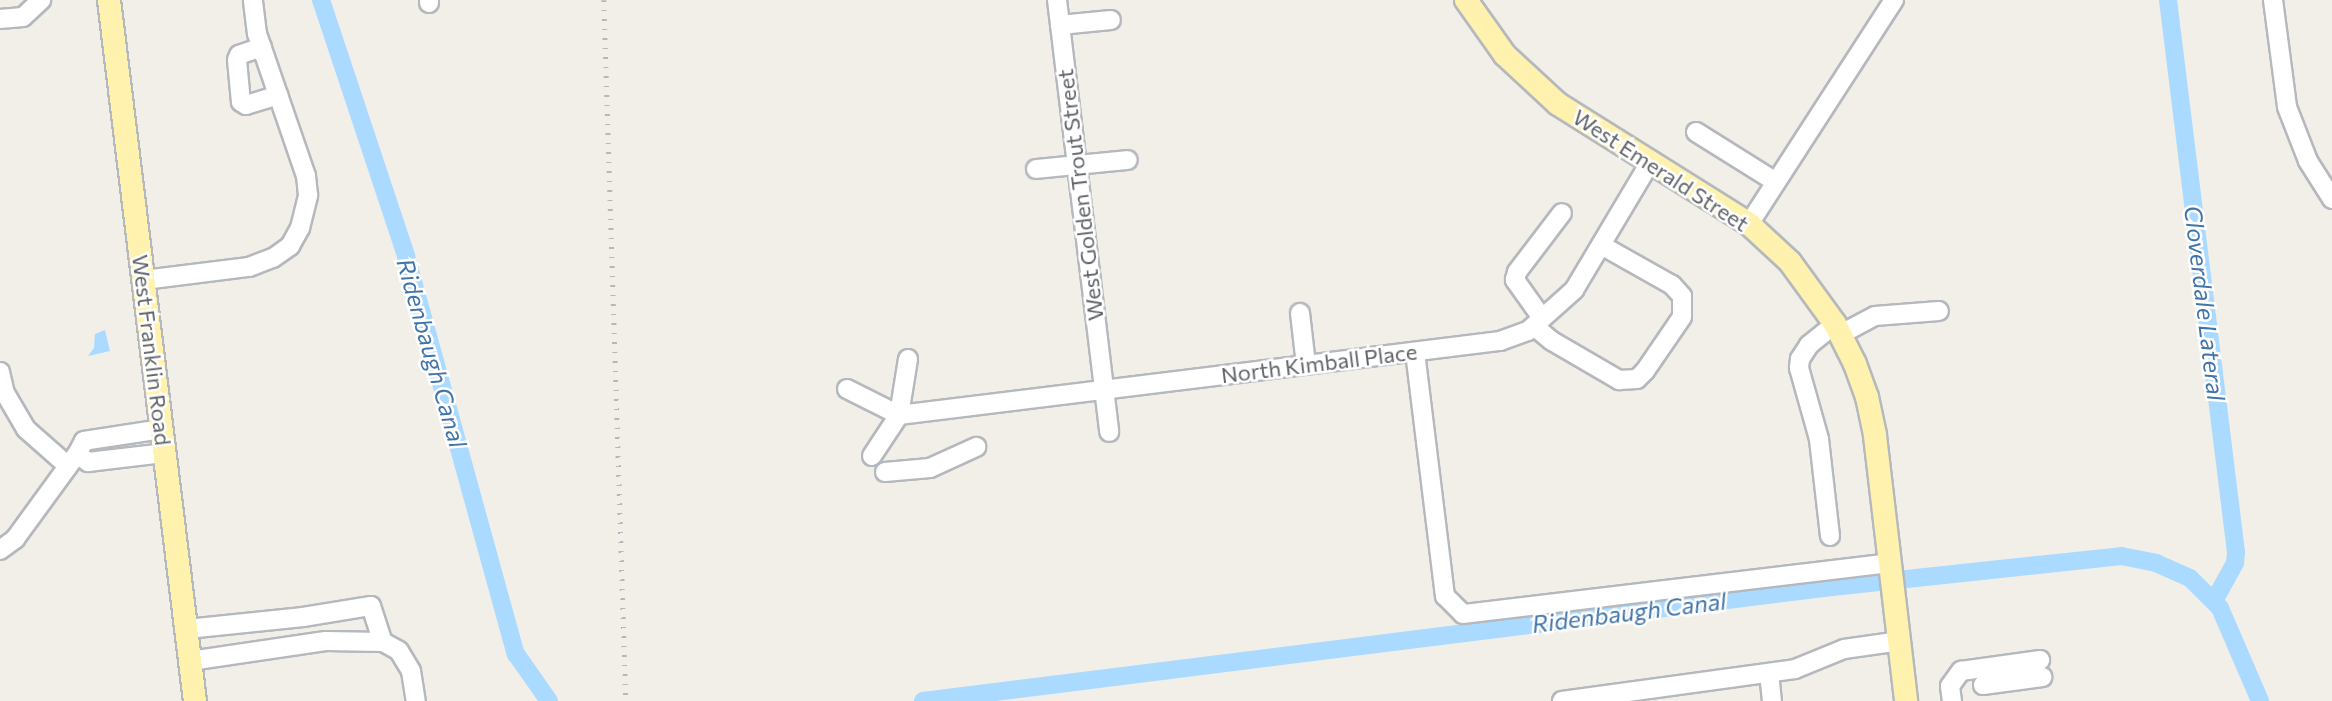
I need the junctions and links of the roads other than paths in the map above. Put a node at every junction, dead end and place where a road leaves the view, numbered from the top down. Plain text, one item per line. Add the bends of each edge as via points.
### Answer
1 (41, 0) edge
2 (109, 0) edge
3 (253, 0) edge
4 (1057, 0) edge
5 (1466, 0) edge
6 (1894, 0) edge
7 (2273, 0) edge
8 (0, 19) edge
9 (1111, 20) dead end
10 (1060, 26) junction
11 (262, 47) junction
12 (278, 95) junction
13 (1696, 132) dead end
14 (1128, 160) dead end
15 (1651, 161) junction
16 (1077, 165) junction
17 (1035, 169) dead end
18 (1776, 182) junction
19 (2332, 199) edge
20 (1562, 213) dead end
21 (1749, 224) junction
22 (1601, 245) junction
23 (144, 280) junction
24 (1939, 311) dead end
25 (1300, 313) dead end
26 (1538, 322) junction
27 (1838, 329) junction
28 (1415, 352) junction
29 (908, 359) dead end
30 (1306, 365) junction
31 (0, 372) edge
32 (847, 389) dead end
33 (1104, 390) junction
34 (899, 415) junction
35 (162, 429) junction
36 (1109, 432) dead end
37 (976, 447) dead end
38 (165, 453) junction
39 (872, 456) dead end
40 (72, 460) junction
41 (885, 472) dead end
42 (1830, 536) dead end
43 (0, 550) edge
44 (1891, 566) junction
45 (186, 629) junction
46 (1900, 641) junction
47 (383, 642) junction
48 (190, 661) junction
49 (1769, 673) junction
50 (1983, 685) dead end
51 (195, 701) edge
52 (416, 701) edge
53 (1562, 701) edge
54 (1772, 701) edge
55 (1906, 701) edge
56 (1952, 701) edge

1 - 8 street via 22,17
2 - 23 main road, West Franklin Road
3 - 11 street
4 - 10 street, West Golden Trout Street
5 - 15 main road, West Emerald Street via 1505,55 1558,104
6 - 18 street
7 - 19 street via 2287,107 2308,161
9 - 10 street
10 - 16 street, West Golden Trout Street
11 - 12 street
11 - 12 street via 239,55 237,60 241,102 246,105
12 - 23 street via 306,176 308,195 300,228 290,246 249,267
13 - 18 street
14 - 16 street
15 - 21 main road, West Emerald Street
15 - 22 street, North Kimball Place
16 - 17 street
16 - 33 street, West Golden Trout Street
18 - 21 street
20 - 26 street via 1516,272 1515,280
21 - 27 main road, West Emerald Street via 1790,262
22 - 26 street, North Kimball Place via 1574,290
22 - 26 street via 1672,285 1682,296 1682,317 1645,371 1638,379 1619,380 1552,341
23 - 35 main road, West Franklin Road
24 - 27 street via 1875,316
25 - 30 street
26 - 28 street, North Kimball Place via 1528,331 1500,341
27 - 42 street via 1809,345 1800,358 1799,368 1819,439
27 - 44 main road, West Emerald Street via 1867,397 1882,480
28 - 30 street, North Kimball Place
28 - 44 street via 1445,596 1463,614
29 - 34 street
30 - 33 street, North Kimball Place
31 - 40 street via 5,393 26,429
32 - 34 street
33 - 34 street, North Kimball Place
33 - 36 street, West Golden Trout Street
34 - 39 street
35 - 38 main road, West Franklin Road
35 - 40 street via 84,441
37 - 41 street via 930,468
38 - 40 street via 88,462
38 - 45 main road, West Franklin Road
40 - 43 street via 15,539
44 - 46 main road, West Emerald Street
45 - 47 street via 370,606
45 - 48 main road, West Franklin Road
46 - 49 street via 1844,649 1795,669
46 - 55 main road, West Emerald Street
47 - 48 street via 326,640
47 - 52 street via 399,651 411,671
48 - 51 main road, West Franklin Road
49 - 53 street
49 - 54 street
50 - 56 street via 2041,669 1961,671 1950,686

